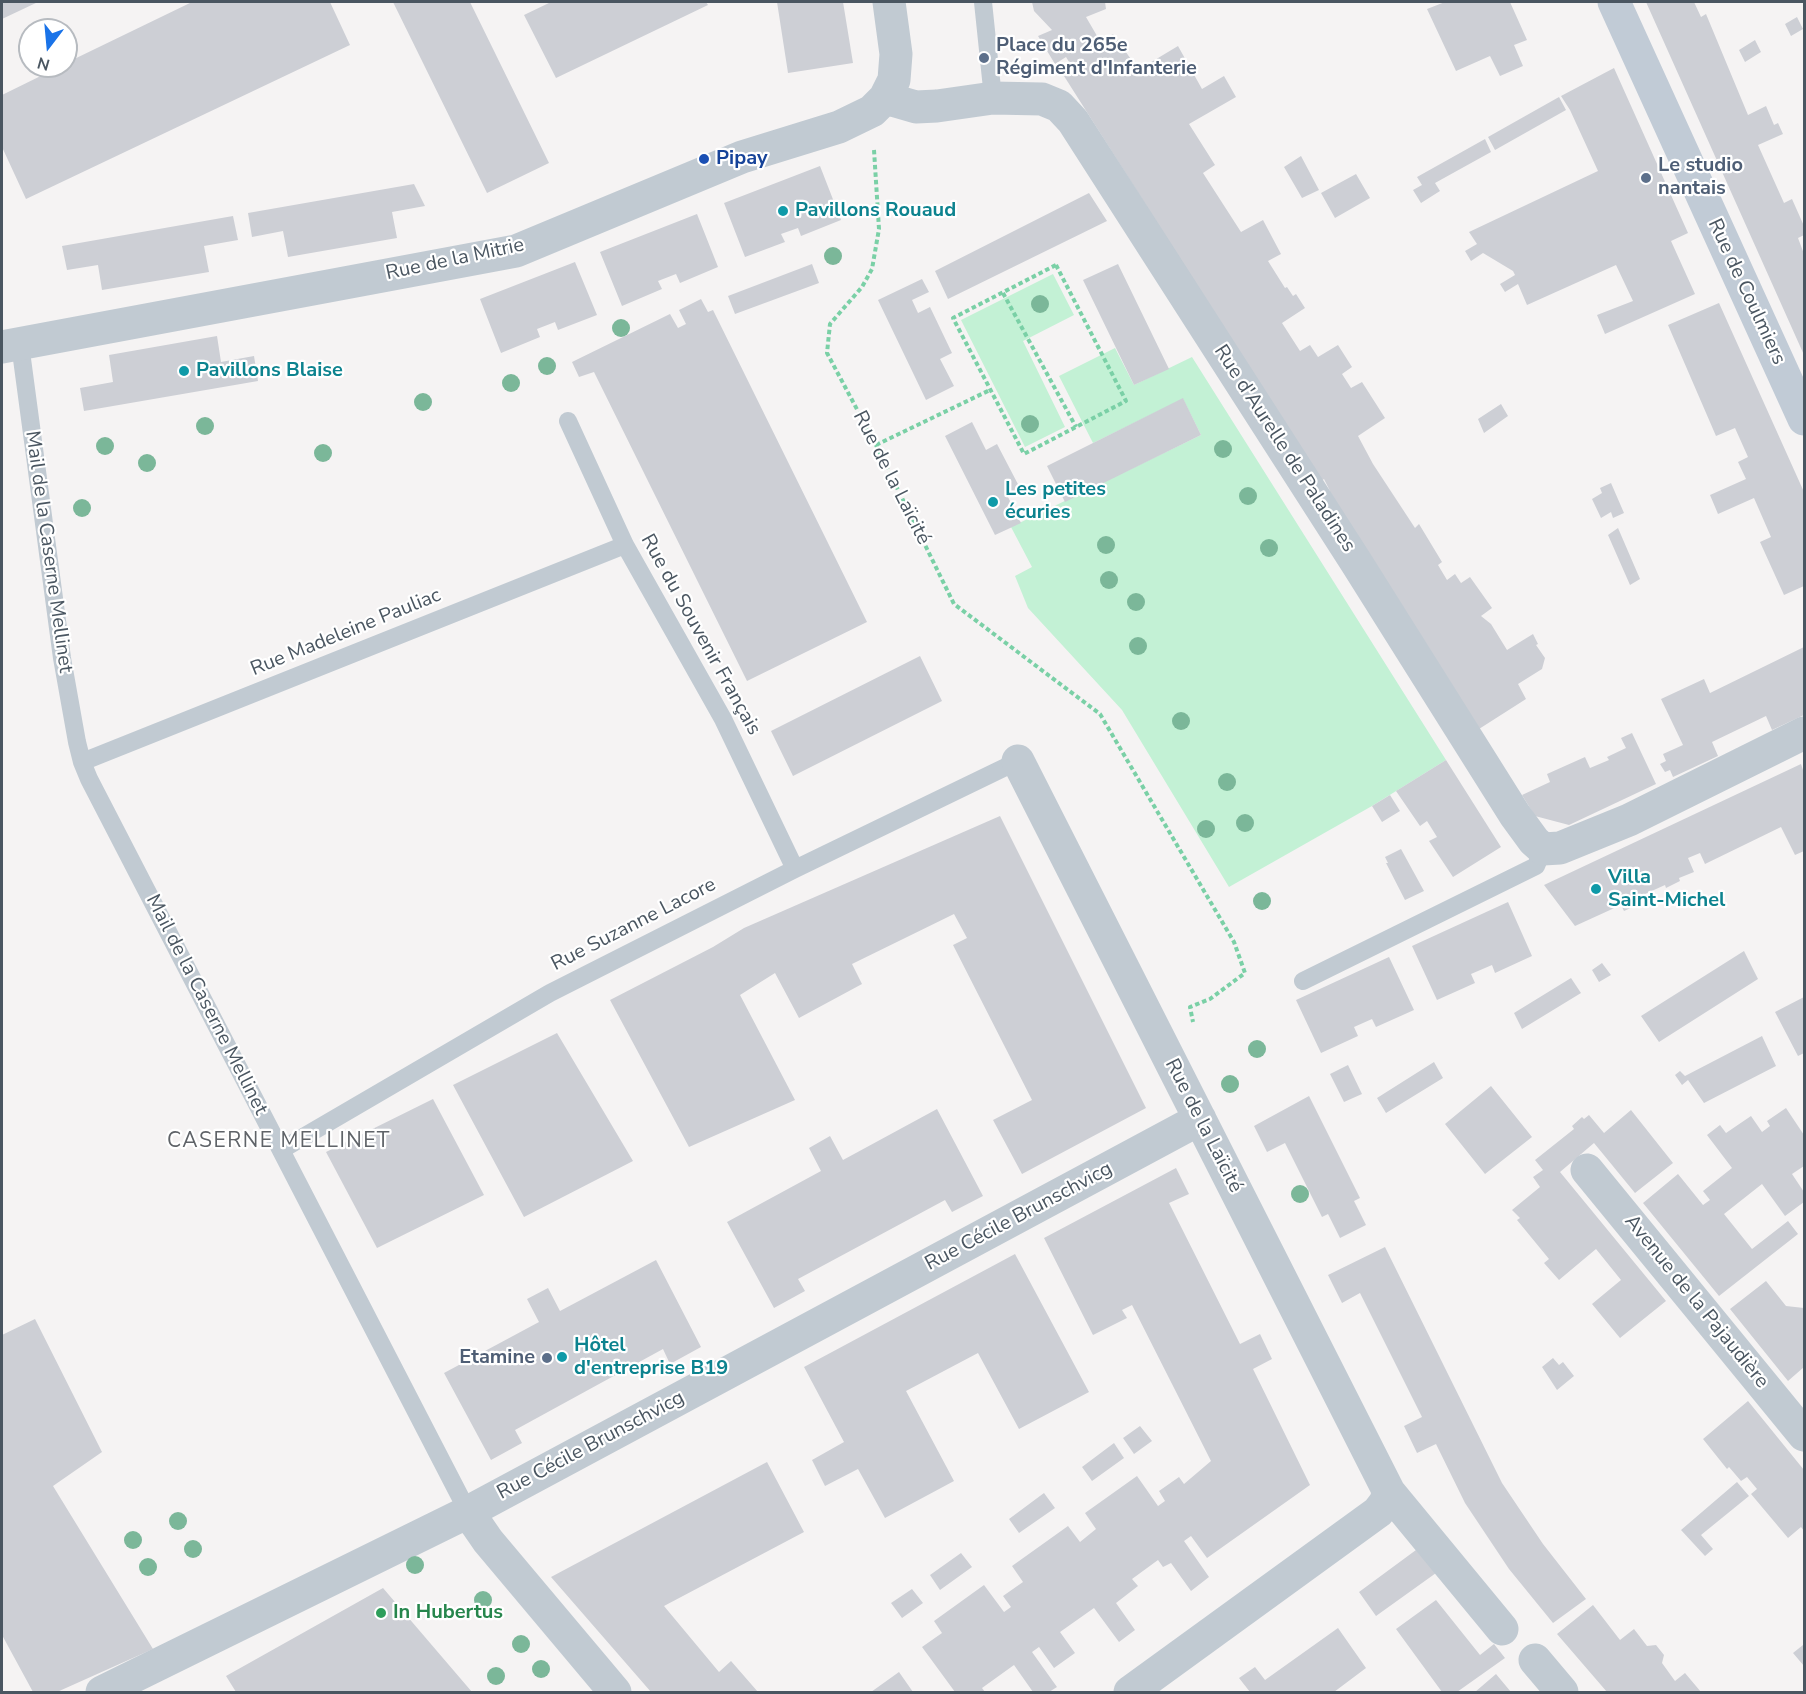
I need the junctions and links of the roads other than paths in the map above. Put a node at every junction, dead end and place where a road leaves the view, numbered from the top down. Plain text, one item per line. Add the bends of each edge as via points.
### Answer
1 (889, 2) edge
2 (983, 2) edge
3 (1614, 2) edge
4 (885, 98) junction
5 (993, 98) junction
6 (10, 346) edge
7 (1804, 419) edge
8 (568, 421) dead end
9 (625, 546) junction
10 (1804, 733) edge
11 (1018, 761) joint
12 (82, 762) junction
13 (1543, 849) junction
14 (795, 869) junction
15 (1303, 981) dead end
16 (1200, 1119) junction
17 (281, 1150) junction
18 (1587, 1170) dead end
19 (1804, 1435) edge
20 (1389, 1492) junction
21 (468, 1512) junction
22 (1502, 1629) dead end
23 (1535, 1660) dead end
24 (102, 1692) edge
25 (615, 1692) edge
26 (1130, 1692) edge
27 (1562, 1692) edge

1 - 4 street via 896,54 894,80
2 - 5 lane
3 - 7 street, Rue de Coulmiers
4 - 5 street via 916,107
4 - 6 street, Rue de la Mitrie via 872,111 839,127 742,157 516,251
5 - 13 street, Rue d'Aurelle de Paladines via 1042,99 1059,106 1073,121 1515,815
6 - 12 lane, Mail de la Caserne Mellinet
8 - 9 lane, Rue du Souvenir Français
9 - 12 lane, Rue Madeleine Pauliac
9 - 14 lane, Rue du Souvenir Français via 723,719
10 - 13 street via 1629,820 1560,848
11 - 14 lane, Rue Suzanne Lacore
11 - 16 street, Rue de la Laïcité
12 - 17 lane, Mail de la Caserne Mellinet
13 - 15 lane via 1536,866
14 - 17 lane, Rue Suzanne Lacore via 550,993
16 - 20 street, Rue de la Laïcité
16 - 21 street, Rue Cécile Brunschvicg
17 - 21 lane, Mail de la Caserne Mellinet
18 - 19 street, Avenue de la Pajaudière
20 - 22 street, Rue de la Laïcité
20 - 26 street via 1378,1512
21 - 24 street, Rue Cécile Brunschvicg
21 - 25 street, Mail de la Caserne Mellinet
23 - 27 street

